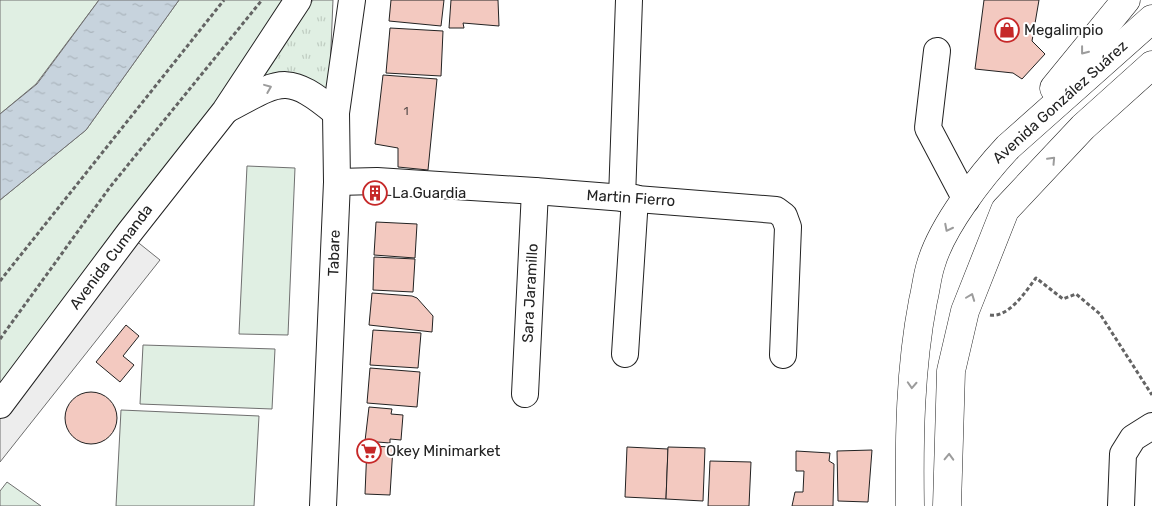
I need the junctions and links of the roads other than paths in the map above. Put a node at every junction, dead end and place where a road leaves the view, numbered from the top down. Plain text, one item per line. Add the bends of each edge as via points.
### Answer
1 (298, 0) edge
2 (352, 0) edge
3 (629, 0) edge
4 (1126, 0) edge
5 (1152, 19) edge
6 (937, 51) dead end
7 (1152, 65) edge
8 (225, 111) junction
9 (336, 113) junction
10 (1008, 147) junction
11 (337, 182) junction
12 (535, 191) junction
13 (628, 198) junction
14 (966, 200) junction
15 (625, 354) dead end
16 (783, 355) dead end
17 (525, 394) dead end
18 (0, 405) edge
19 (1143, 432) edge
20 (323, 506) edge
21 (910, 506) edge
22 (947, 506) edge
23 (1121, 506) edge

1 - 8 street, Avenida Cumanda
2 - 9 street, Tabare
3 - 13 street
4 -> 10 main road
5 - 10 main road, Avenida González Suárez
6 - 14 street via 928,128
22 -> 7 main road via 951,371 965,311 1005,210 1083,127
8 -> 9 street, Avenida Cumanda via 272,85 295,85
8 - 18 street, Avenida Cumanda
9 - 11 street, Tabare
10 - 14 main road, Avenida González Suárez via 989,166
11 - 12 street, Martin Fierro via 376,181
11 - 20 street, Tabare
12 - 13 street, Martin Fierro
12 - 17 street, Sara Jaramillo
13 - 15 street
13 - 16 street, Martin Fierro via 776,210 784,216 788,226
14 -> 21 main road, Avenida González Suárez via 931,263 920,320 912,374
19 - 23 street via 1123,454

